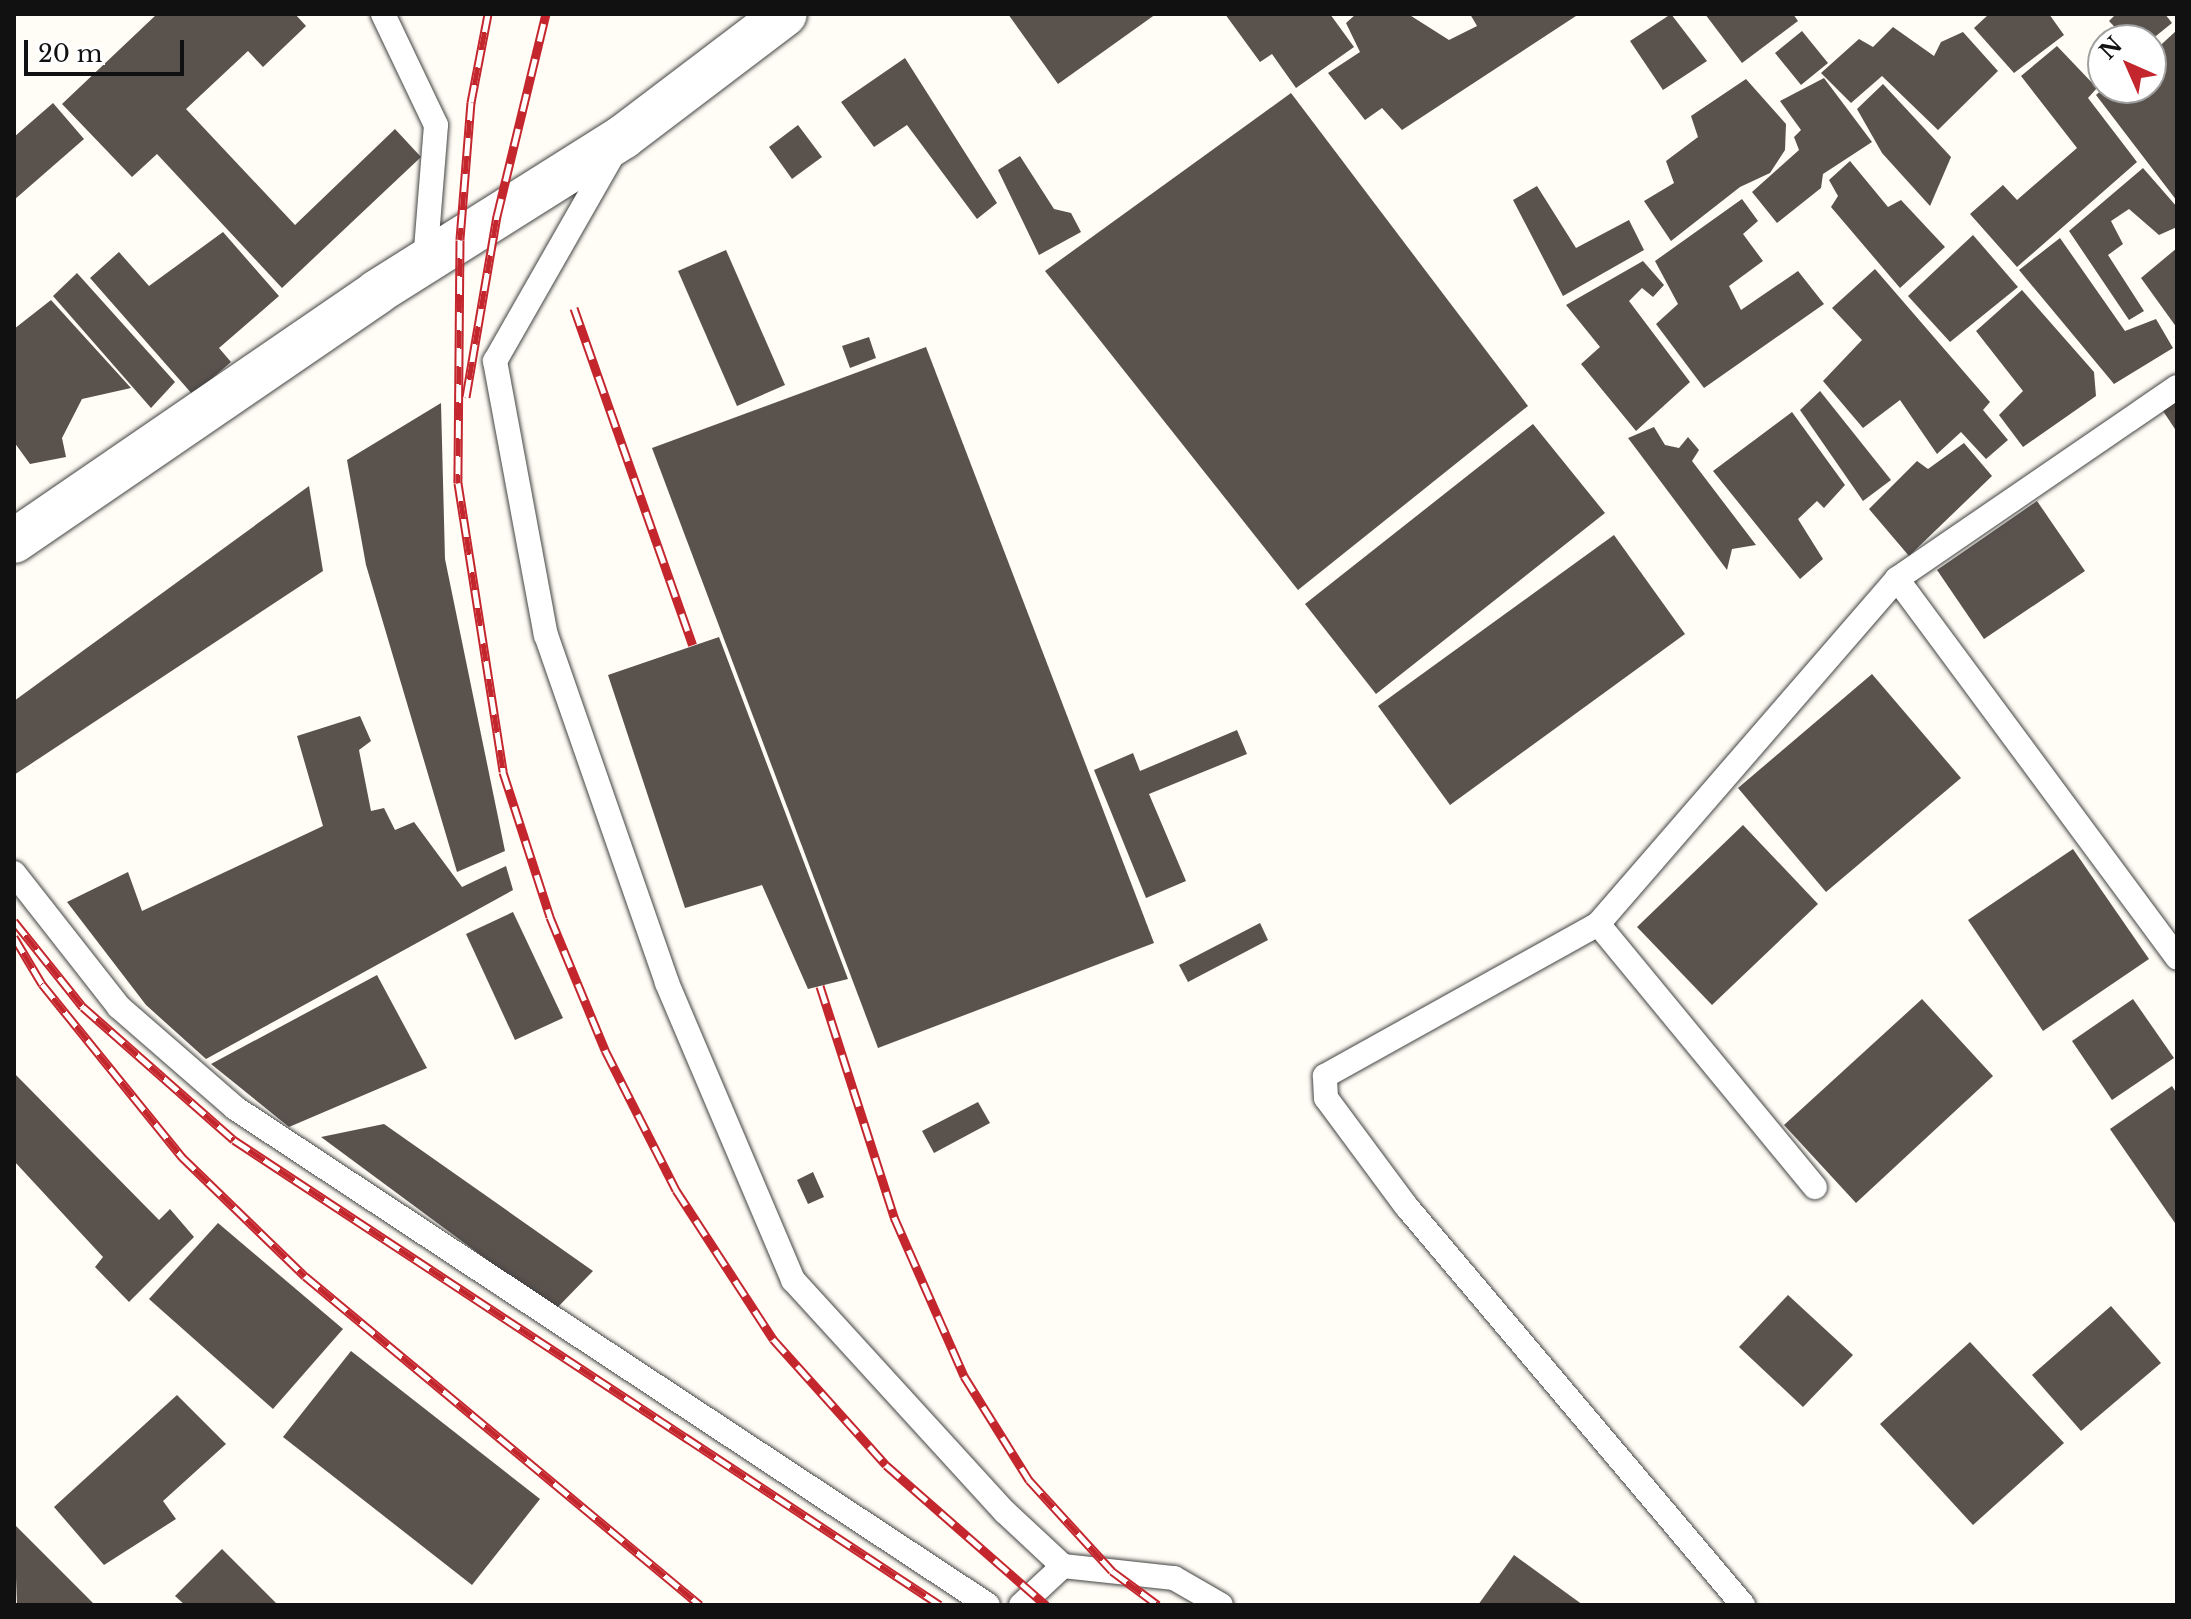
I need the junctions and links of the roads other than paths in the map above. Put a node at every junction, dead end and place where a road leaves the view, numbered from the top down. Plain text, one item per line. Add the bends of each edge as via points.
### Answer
1 (383, 14) edge
2 (785, 14) edge
3 (623, 137) junction
4 (425, 262) junction
5 (2177, 387) edge
6 (14, 541) edge
7 (1897, 579) junction
8 (14, 873) edge
9 (1598, 924) junction
10 (2177, 958) edge
11 (1815, 1187) dead end
12 (1063, 1566) junction
13 (988, 1605) edge
14 (1021, 1605) edge
15 (1221, 1605) edge
16 (1743, 1605) edge

1 - 4 lane via 436,125
2 - 3 street
3 - 4 street
3 - 12 lane via 495,361 546,635 667,983 793,1280 1005,1512
4 - 6 street
5 - 7 lane
7 - 9 lane
7 - 10 lane
8 - 13 lane via 119,1007 235,1108
9 - 11 lane
9 - 16 lane via 1325,1076 1326,1098 1406,1206
12 - 14 lane
12 - 15 lane via 1174,1578

